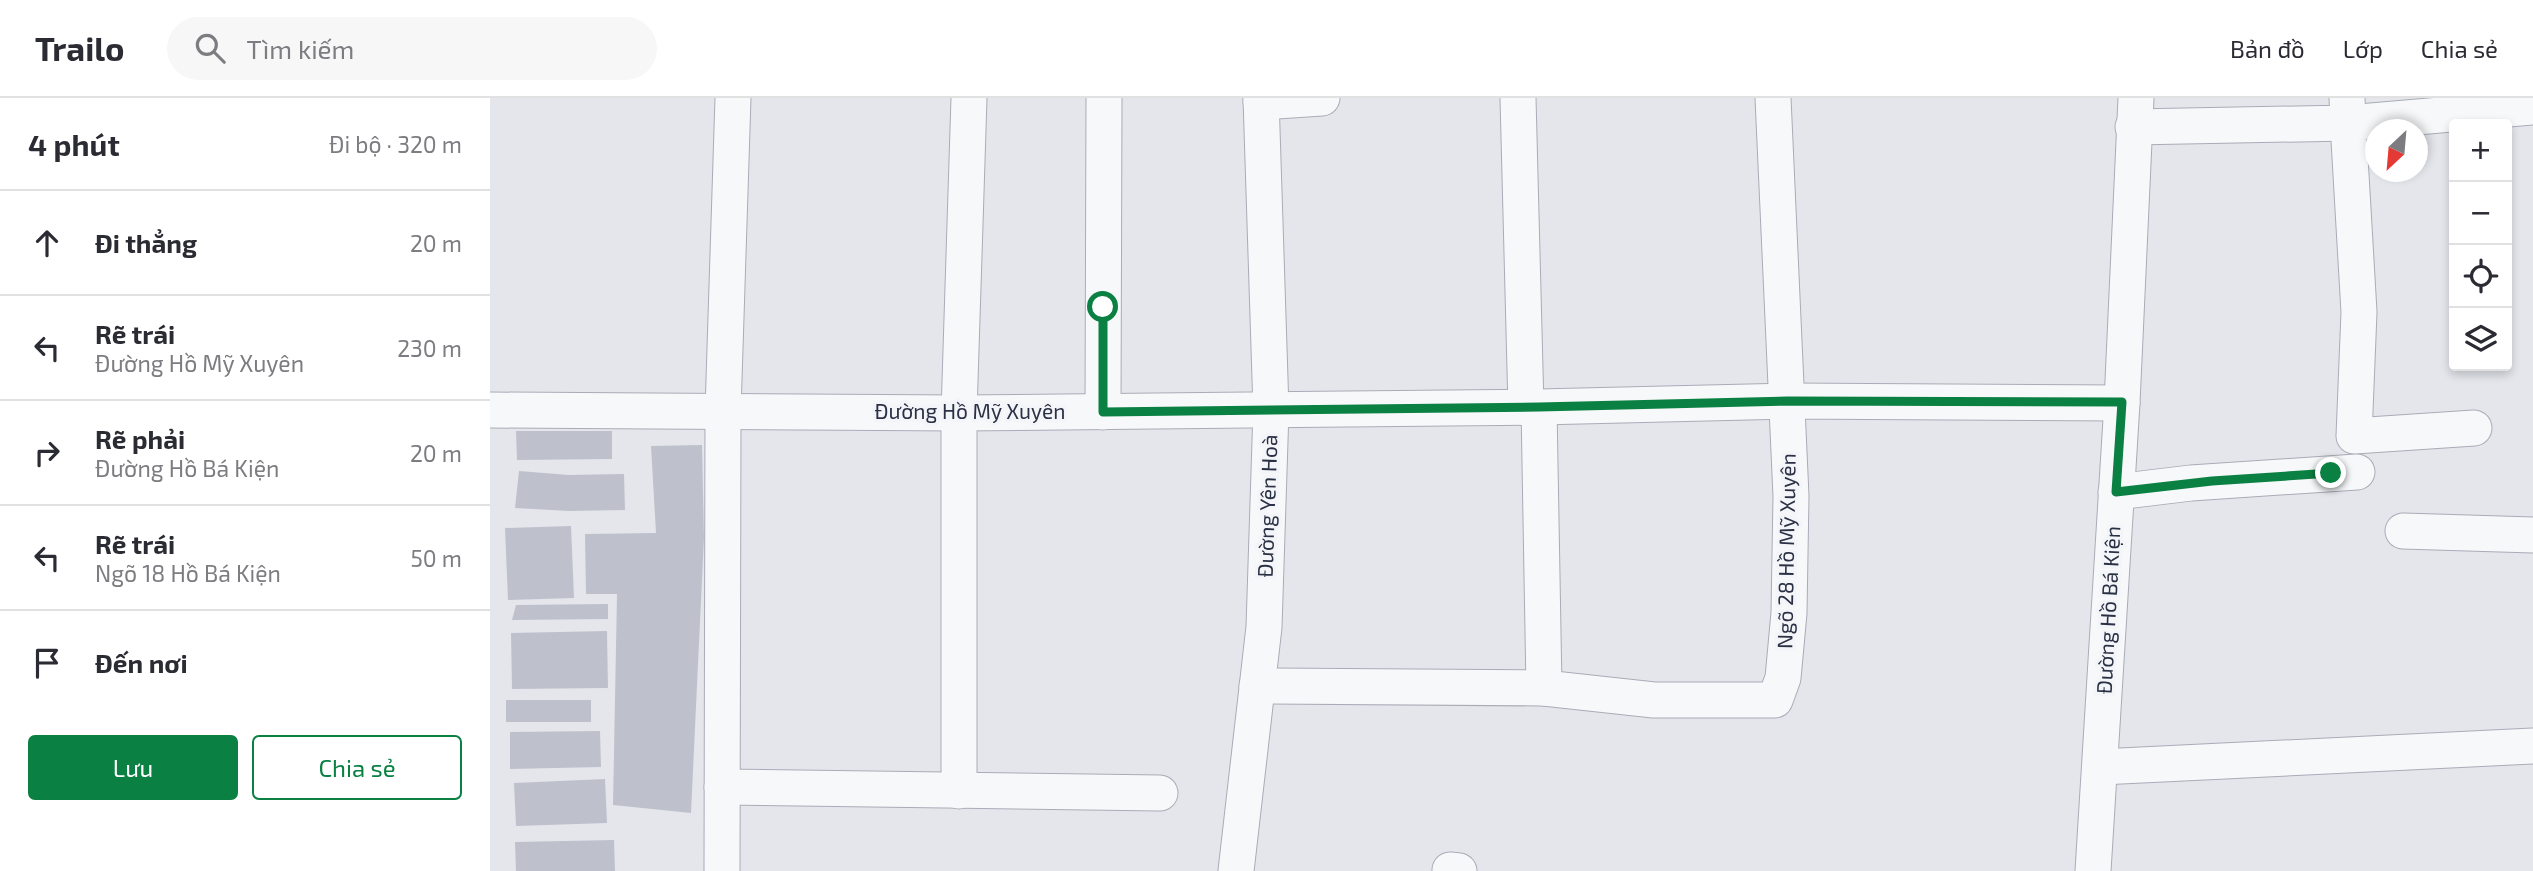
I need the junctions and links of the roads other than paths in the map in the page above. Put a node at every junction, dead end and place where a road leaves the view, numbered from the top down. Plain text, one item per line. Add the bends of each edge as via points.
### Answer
1 (733, 98) edge
2 (969, 98) edge
3 (1104, 98) edge
4 (1322, 98) edge
5 (1518, 98) edge
6 (1773, 98) edge
7 (1261, 100) edge
8 (2533, 107) edge
9 (2348, 111) edge
10 (2135, 112) edge
11 (1787, 401) junction
12 (2122, 402) junction
13 (1532, 407) junction
14 (490, 410) edge
15 (1271, 410) junction
16 (723, 411) junction
17 (1103, 412) junction
18 (959, 413) junction
19 (2474, 428) dead end
20 (2357, 472) dead end
21 (2116, 492) junction
22 (2403, 531) dead end
23 (2533, 535) edge
24 (1257, 686) junction
25 (1544, 688) junction
26 (2533, 746) edge
27 (2100, 767) junction
28 (722, 787) junction
29 (959, 791) junction
30 (1160, 793) dead end
31 (722, 871) edge
32 (1236, 871) edge
33 (2093, 871) edge

1 - 16 street
2 - 18 street
3 - 17 street
4 - 7 street
5 - 13 street
6 - 11 street, Ngõ 28 Hồ Mỹ Xuyên
7 - 15 street, Đường Yên Hoà
8 - 9 street
9 - 10 street
9 - 19 street via 2359,312 2354,436
10 - 12 street, Đường Hồ Bá Kiện
11 - 12 street, Đường Hồ Mỹ Xuyên
11 - 13 street, Đường Hồ Mỹ Xuyên
11 - 25 street, Ngõ 28 Hồ Mỹ Xuyên via 1789,613 1783,678 1775,700 1654,700
12 - 21 street, Đường Hồ Bá Kiện
13 - 15 street, Đường Hồ Mỹ Xuyên
13 - 25 street
14 - 16 street, Đường Hồ Mỹ Xuyên
15 - 17 street, Đường Hồ Mỹ Xuyên
15 - 24 street, Đường Yên Hoà via 1264,627
16 - 18 street, Đường Hồ Mỹ Xuyên
16 - 28 street
17 - 18 street, Đường Hồ Mỹ Xuyên
18 - 29 street
20 - 21 street
21 - 27 street, Đường Hồ Bá Kiện
22 - 23 street
24 - 25 street
24 - 32 street, Đường Yên Hoà
26 - 27 street
27 - 33 street, Đường Hồ Bá Kiện
28 - 29 street
28 - 31 street
29 - 30 street

